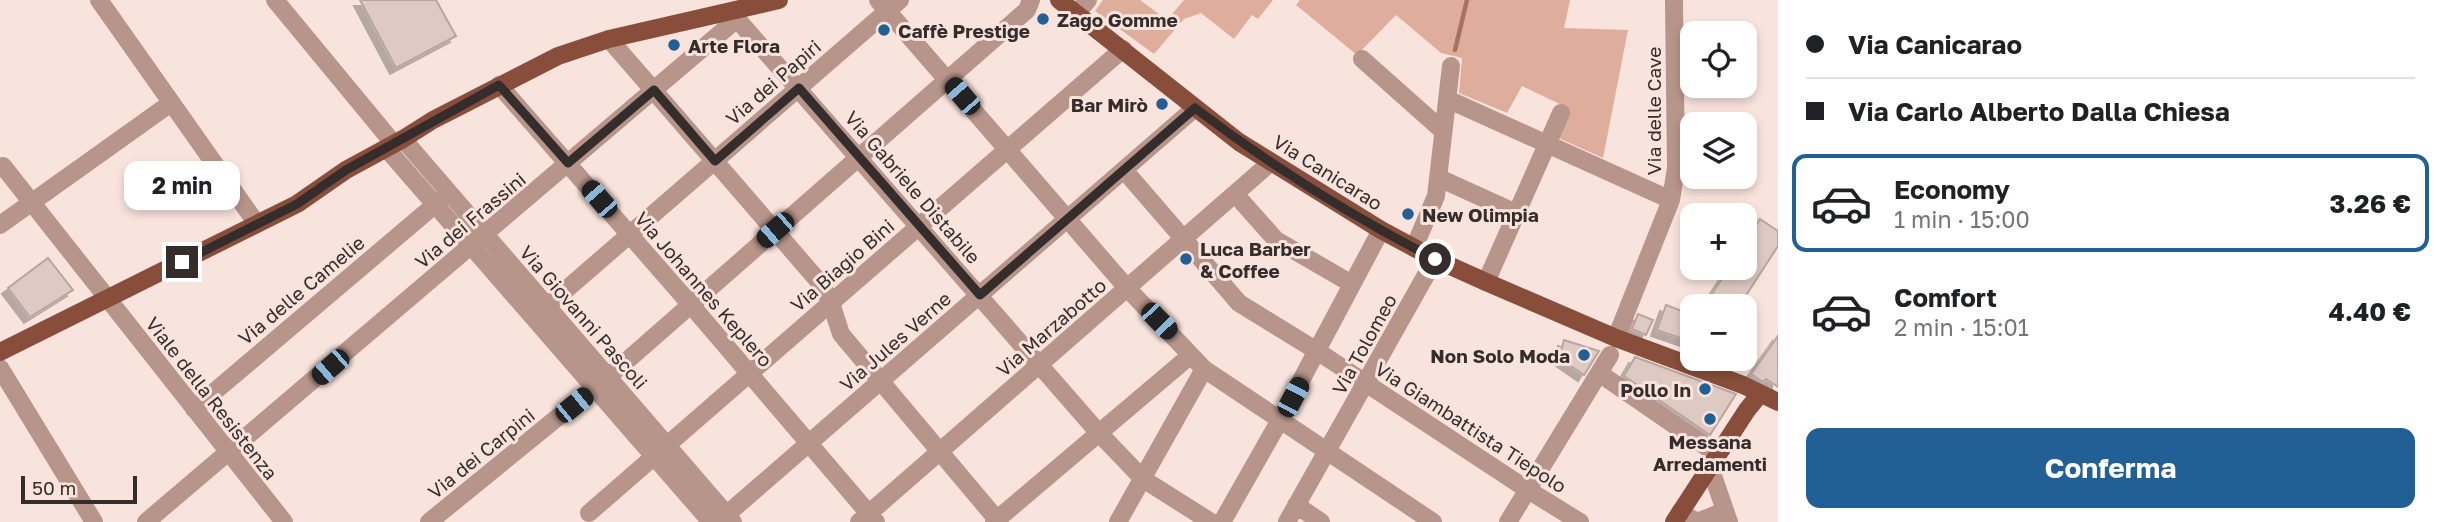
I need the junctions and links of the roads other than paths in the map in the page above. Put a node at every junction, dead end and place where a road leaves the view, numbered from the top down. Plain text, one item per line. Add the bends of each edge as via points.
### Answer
1 (99, 0) edge
2 (275, 0) edge
3 (779, 0) edge
4 (1031, 0) edge
5 (1059, 0) edge
6 (1674, 0) edge
7 (889, 4) edge
8 (1083, 6) edge
9 (736, 15) junction
10 (609, 39) junction
11 (1123, 50) junction
12 (1362, 59) dead end
13 (1451, 66) dead end
14 (946, 79) junction
15 (499, 85) junction
16 (799, 88) junction
17 (654, 90) junction
18 (1447, 99) junction
19 (171, 103) junction
20 (1195, 108) junction
21 (1561, 113) dead end
22 (1443, 131) junction
23 (395, 144) junction
24 (1546, 145) junction
25 (1008, 149) junction
26 (858, 157) junction
27 (715, 161) junction
28 (568, 163) junction
29 (1270, 163) junction
30 (3, 166) dead end
31 (1124, 170) junction
32 (1439, 178) junction
33 (1235, 194) junction
34 (442, 198) junction
35 (1671, 200) junction
36 (31, 203) junction
37 (1516, 213) junction
38 (1066, 218) junction
39 (257, 224) junction
40 (0, 225) edge
41 (919, 226) junction
42 (775, 230) junction
43 (1381, 230) junction
44 (631, 235) junction
45 (1185, 238) junction
46 (479, 240) junction
47 (1414, 248) junction
48 (1435, 259) junction
49 (1486, 282) junction
50 (1352, 284) junction
51 (1127, 288) junction
52 (980, 295) junction
53 (107, 299) junction
54 (831, 303) junction
55 (691, 305) junction
56 (541, 312) junction
57 (1616, 338) junction
58 (1317, 351) junction
59 (0, 352) edge
60 (1191, 355) junction
61 (1610, 355) dead end
62 (1040, 365) junction
63 (0, 368) edge
64 (1204, 369) junction
65 (1600, 373) junction
66 (750, 374) junction
67 (881, 381) junction
68 (601, 383) junction
69 (1366, 383) junction
70 (1774, 401) edge
71 (194, 409) junction
72 (1280, 420) junction
73 (1098, 432) junction
74 (809, 444) junction
75 (661, 451) junction
76 (939, 452) junction
77 (1326, 452) junction
78 (229, 453) junction
79 (1714, 461) junction
80 (1143, 479) junction
81 (1528, 490) junction
82 (1296, 505) junction
83 (589, 513) dead end
84 (1727, 516) edge
85 (1677, 517) edge
86 (868, 519) edge
87 (722, 520) edge
88 (997, 521) edge
89 (93, 522) edge
90 (146, 522) edge
91 (284, 522) edge
92 (429, 522) edge
93 (1118, 522) edge
94 (1211, 522) edge
95 (1222, 522) edge
96 (1287, 522) edge
97 (1321, 522) edge
98 (1433, 522) edge
99 (1507, 522) edge
100 (1580, 522) edge

1 - 19 street
2 - 23 street, Via Giovanni Pascoli
3 - 9 main road
4 - 14 street, Via dei Carpini via 1027,10
5 - 8 main road, Via Canicarao
6 - 35 street, Via delle Cave via 1676,168
7 - 14 street
7 - 16 street, Via dei Papiri
8 - 11 main road, Via Canicarao
9 - 10 main road
9 - 16 street, Via Gabriele Distabile
9 - 17 street, Via dei Frassini
10 - 15 main road via 558,56
10 - 17 street
11 - 20 main road, Via Canicarao
11 - 25 street, Via Biagio Bini
12 - 22 street
13 - 18 street
14 - 25 street
14 - 26 street, Via dei Carpini
15 - 23 main road
15 - 28 street, Via Johannes Keplero
16 - 26 street, Via Gabriele Distabile
16 - 27 street, Via dei Papiri
17 - 27 street
17 - 28 street, Via dei Frassini
18 - 22 street
18 - 24 street
19 - 36 street
19 - 39 street
20 - 29 main road, Via Canicarao
20 - 31 street, Via Jules Verne
21 - 24 street
22 - 32 street
23 - 34 street, Via Giovanni Pascoli
23 - 39 main road
24 - 35 street
24 - 37 street
25 - 38 street
25 - 41 street, Via Biagio Bini
26 - 41 street, Via Gabriele Distabile
26 - 42 street, Via dei Carpini
27 - 42 street
27 - 44 street, Via dei Papiri
28 - 44 street, Via Johannes Keplero
28 - 46 street, Via dei Frassini
29 - 33 street, Via Marzabotto
29 - 43 main road, Via Canicarao
30 - 36 street, Viale della Resistenza
31 - 38 street, Via Jules Verne
31 - 45 street, Via Giambattista Tiepolo
32 - 37 street
32 - 47 street
33 - 45 street, Via Marzabotto
33 - 50 street via 1276,240
34 - 46 street, Via Giovanni Pascoli
34 - 71 street, Via delle Camelie
35 - 57 street, Via delle Cave
36 - 40 street
36 - 53 street, Viale della Resistenza
37 - 49 street
38 - 51 street
38 - 52 street, Via Jules Verne
39 - 53 main road
41 - 52 street, Via Gabriele Distabile
41 - 54 street, Via Biagio Bini
42 - 54 street via 821,284
42 - 55 street, Via dei Carpini
43 - 47 main road, Via Canicarao
43 - 50 street
44 - 55 street, Via Johannes Keplero
44 - 56 street, Via dei Papiri
45 - 51 street, Via Marzabotto
45 - 58 street, Via Giambattista Tiepolo via 1239,303
46 - 56 street, Via Giovanni Pascoli
46 - 78 street, Via dei Frassini
47 - 48 main road, Via Canicarao
48 - 49 main road, Via Canicarao
48 - 69 street, Via Tolomeo
49 - 57 main road, Via Canicarao
50 - 58 street
51 - 60 street
51 - 62 street, Via Marzabotto
52 - 62 street, Via Gabriele Distabile
52 - 67 street, Via Jules Verne
53 - 59 main road
53 - 71 street, Viale della Resistenza
54 - 66 street, Via Biagio Bini
54 - 67 street via 841,334
55 - 66 street, Via Johannes Keplero
55 - 68 street, Via dei Carpini
56 - 68 street, Via Giovanni Pascoli
57 - 70 main road, Via Canicarao
58 - 69 street, Via Giambattista Tiepolo
58 - 72 street
60 - 64 street
60 - 73 street
61 - 65 street
62 - 73 street, Via Gabriele Distabile
62 - 76 street, Via Marzabotto
63 - 89 street
64 - 72 street
64 - 80 street
65 - 79 street
65 - 81 street
66 - 74 street, Via Johannes Keplero
66 - 75 street, Via Biagio Bini
67 - 74 street, Via Jules Verne
67 - 76 street
68 - 75 street, Via Giovanni Pascoli
68 - 92 street, Via dei Carpini
69 - 77 street, Via Tolomeo
69 - 81 street, Via Giambattista Tiepolo
70 - 79 main road
71 - 78 street, Viale della Resistenza
72 - 77 street
72 - 95 street
73 - 80 street, Via Gabriele Distabile
73 - 88 street
74 - 86 street, Via Johannes Keplero
74 - 87 street, Via Jules Verne
75 - 83 street, Via Biagio Bini
75 - 87 street, Via Giovanni Pascoli
76 - 86 street, Via Marzabotto
76 - 88 street
77 - 82 street, Via Tolomeo
77 - 98 street
78 - 90 street, Via dei Frassini
78 - 91 street, Viale della Resistenza
79 - 84 street
79 - 85 main road
80 - 93 street
80 - 94 street, Via Gabriele Distabile
81 - 99 street
81 - 100 street, Via Giambattista Tiepolo
82 - 96 street, Via Tolomeo
82 - 97 street
84 - 85 street via 1697,522

